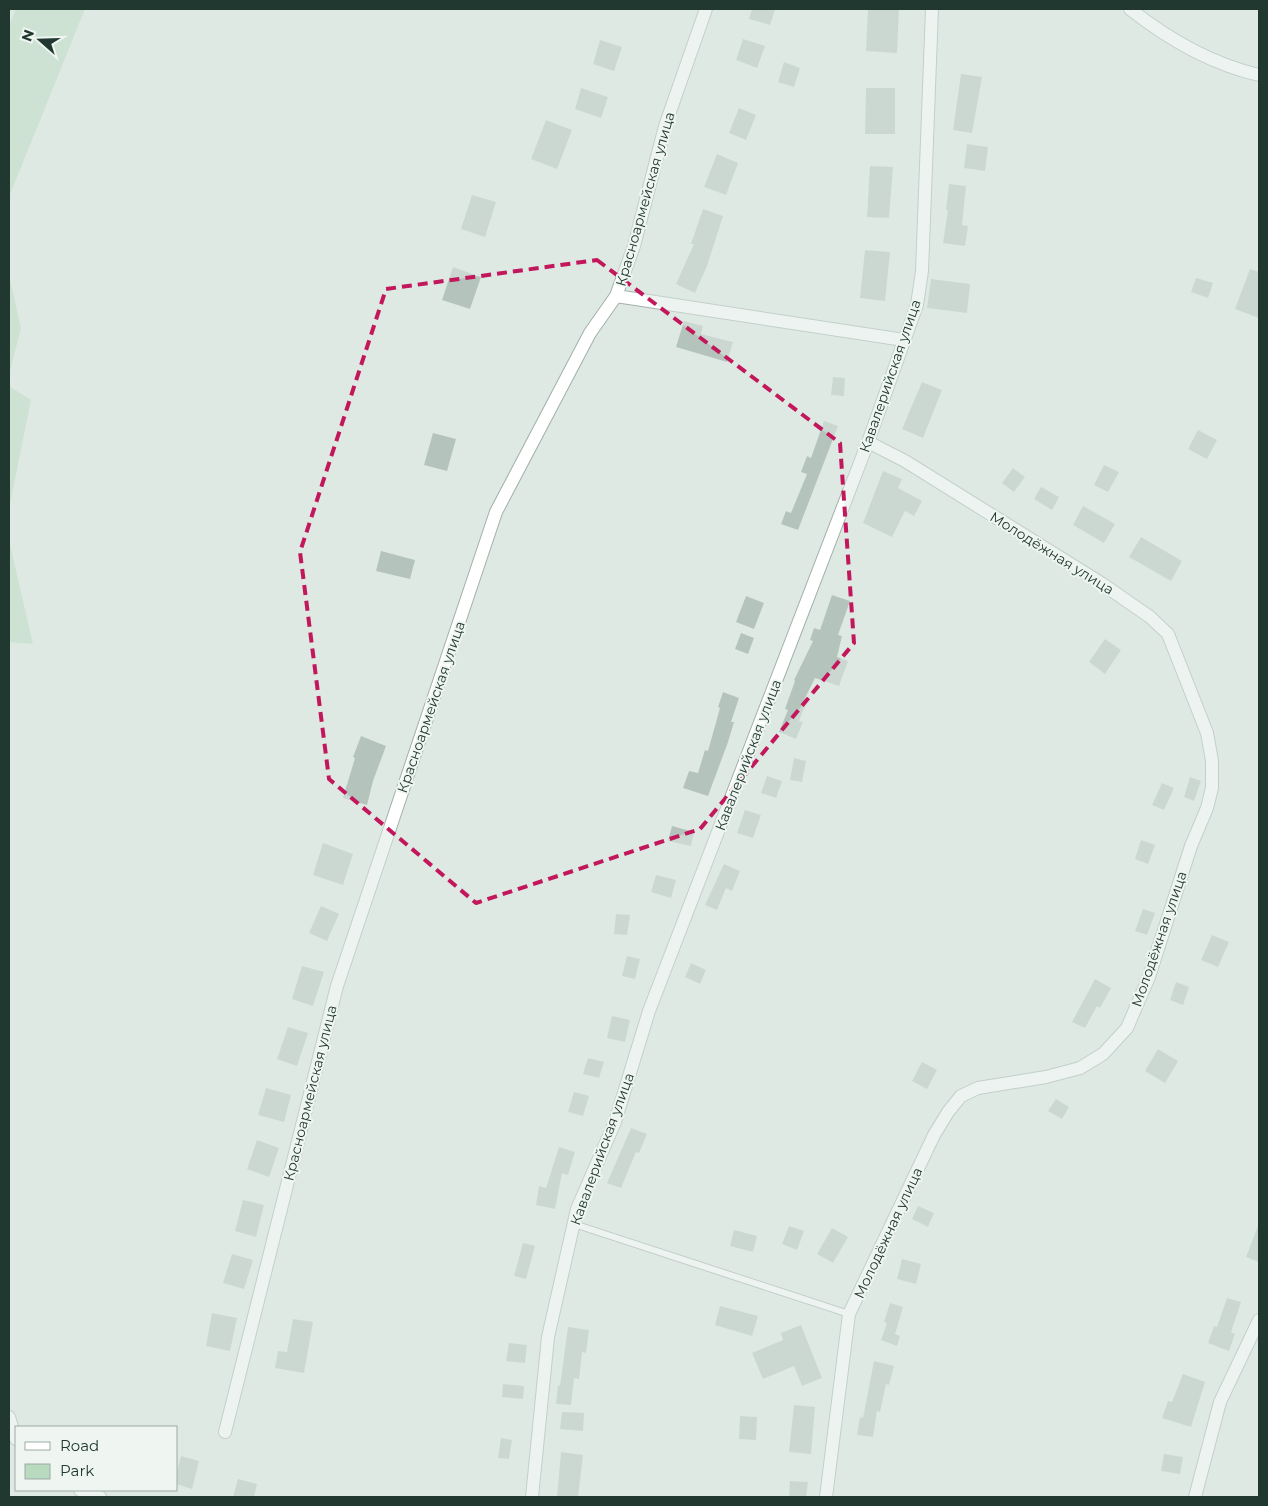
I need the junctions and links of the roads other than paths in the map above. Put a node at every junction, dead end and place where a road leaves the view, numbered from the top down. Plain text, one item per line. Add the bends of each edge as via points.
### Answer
1 (706, 9) edge
2 (932, 9) edge
3 (1130, 9) edge
4 (1259, 75) edge
5 (616, 296) junction
6 (904, 340) junction
7 (868, 442) junction
8 (574, 1224) junction
9 (849, 1314) junction
10 (1259, 1320) edge
11 (9, 1417) edge
12 (225, 1432) dead end
13 (15, 1436) edge
14 (83, 1491) edge
15 (100, 1497) edge
16 (532, 1497) edge
17 (826, 1497) edge
18 (1195, 1497) edge

1 - 5 street, Красноармейская улица via 665,126 634,246
2 - 6 street, Кавалерийская улица via 922,271 917,305
3 - 4 street via 1198,54
5 - 6 street
5 - 12 street, Красноармейская улица via 590,332 496,512 337,986
6 - 7 street, Кавалерийская улица
7 - 8 street, Кавалерийская улица via 649,1011 615,1122
7 - 9 street, Молодёжная улица via 905,461 1101,582 1168,634 1207,733 1212,788 1149,977 1127,1028 1103,1054 1080,1068 978,1088 961,1096 934,1135
8 - 9 lane
8 - 16 street, Кавалерийская улица via 548,1337
9 - 17 street, Молодёжная улица
10 - 18 street via 1220,1402
11 - 13 street
14 - 15 street

